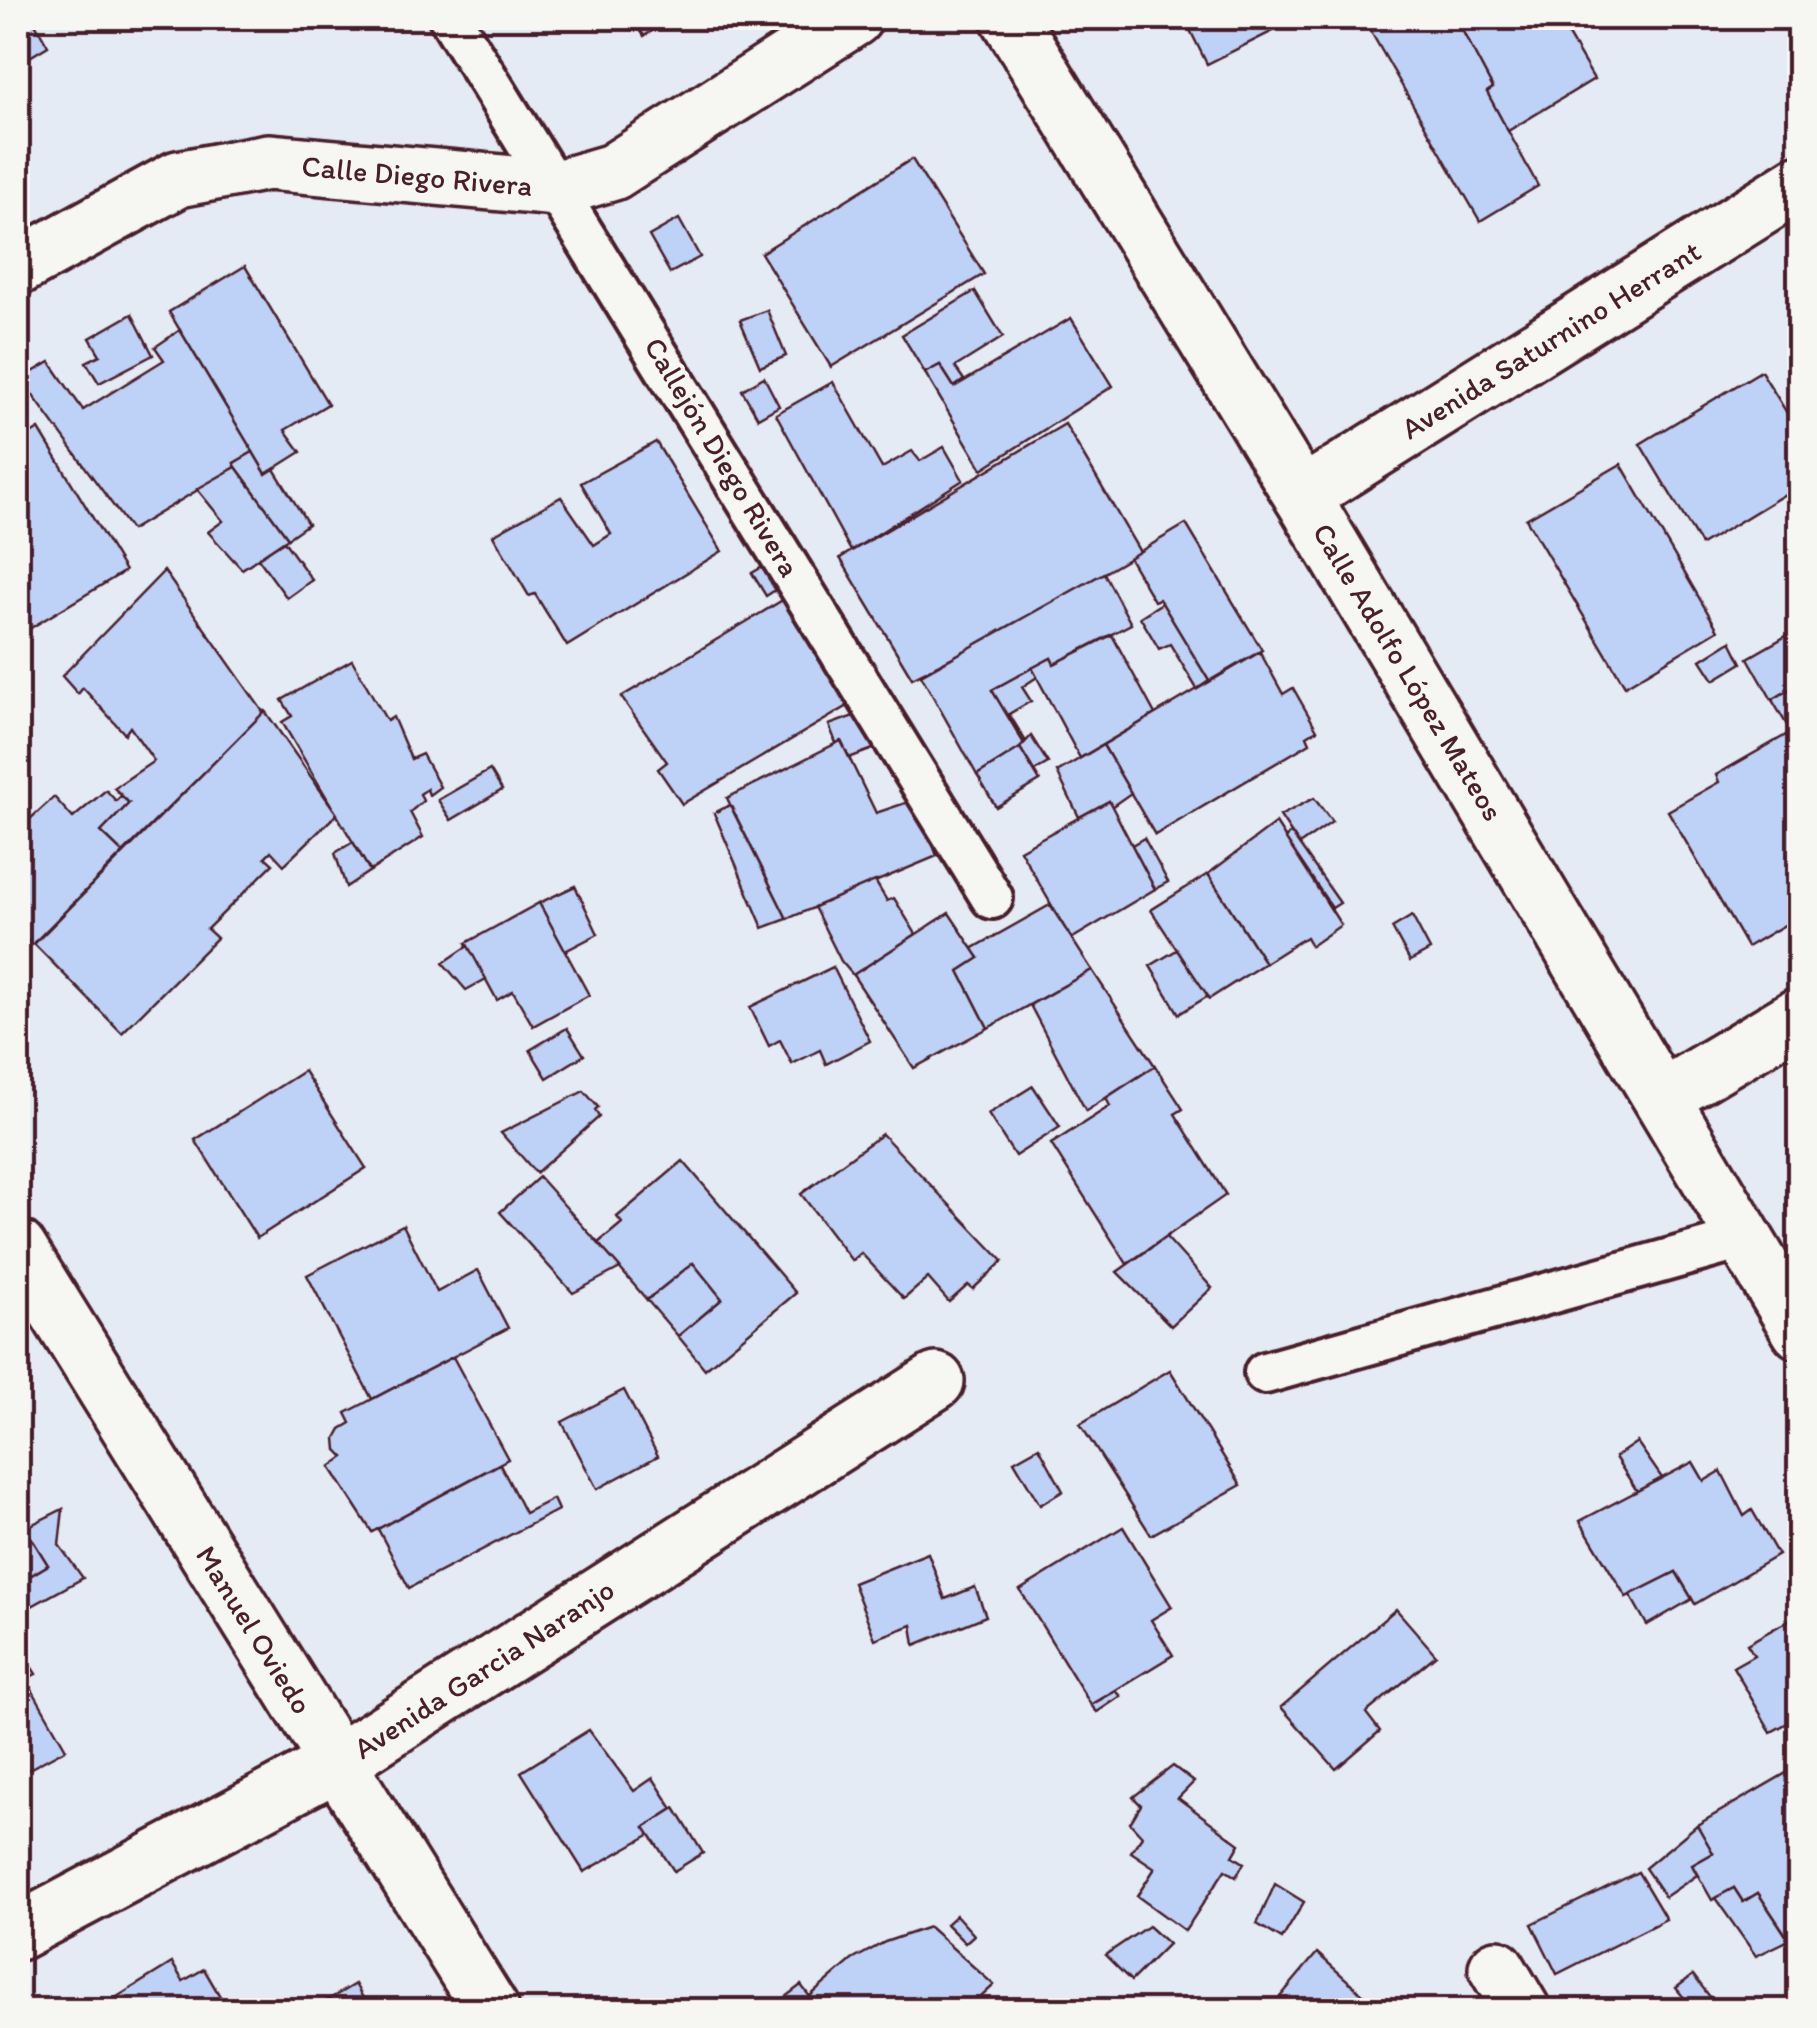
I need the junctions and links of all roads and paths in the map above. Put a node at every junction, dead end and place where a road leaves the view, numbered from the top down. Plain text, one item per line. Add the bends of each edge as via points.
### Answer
1 (450, 18) edge
2 (854, 18) edge
3 (1008, 18) edge
4 (1800, 183) edge
5 (558, 188) junction
6 (18, 267) edge
7 (1302, 496) junction
8 (992, 898) dead end
9 (1800, 1014) edge
10 (1662, 1098) junction
11 (1742, 1239) junction
12 (18, 1248) edge
13 (1800, 1332) edge
14 (1265, 1373) dead end
15 (936, 1381) dead end
16 (337, 1764) junction
17 (18, 1932) edge
18 (491, 2010) edge

1 - 5 lane, Callejón Diego Rivera
2 - 5 street, Calle Diego Rivera via 613,172
3 - 7 street, Calle Adolfo López Mateos
4 - 7 street, Avenida Saturnino Herrant
5 - 6 street, Calle Diego Rivera via 268,162 178,178
5 - 8 lane, Callejón Diego Rivera
7 - 10 street, Calle Adolfo López Mateos
9 - 10 street
10 - 11 street, Calle Adolfo López Mateos
11 - 13 street, Calle Adolfo López Mateos
11 - 14 lane
12 - 16 street, Manuel Oviedo
15 - 16 street, Avenida Garcia Naranjo
16 - 17 street, Avenida Garcia Naranjo
16 - 18 street, Manuel Oviedo

